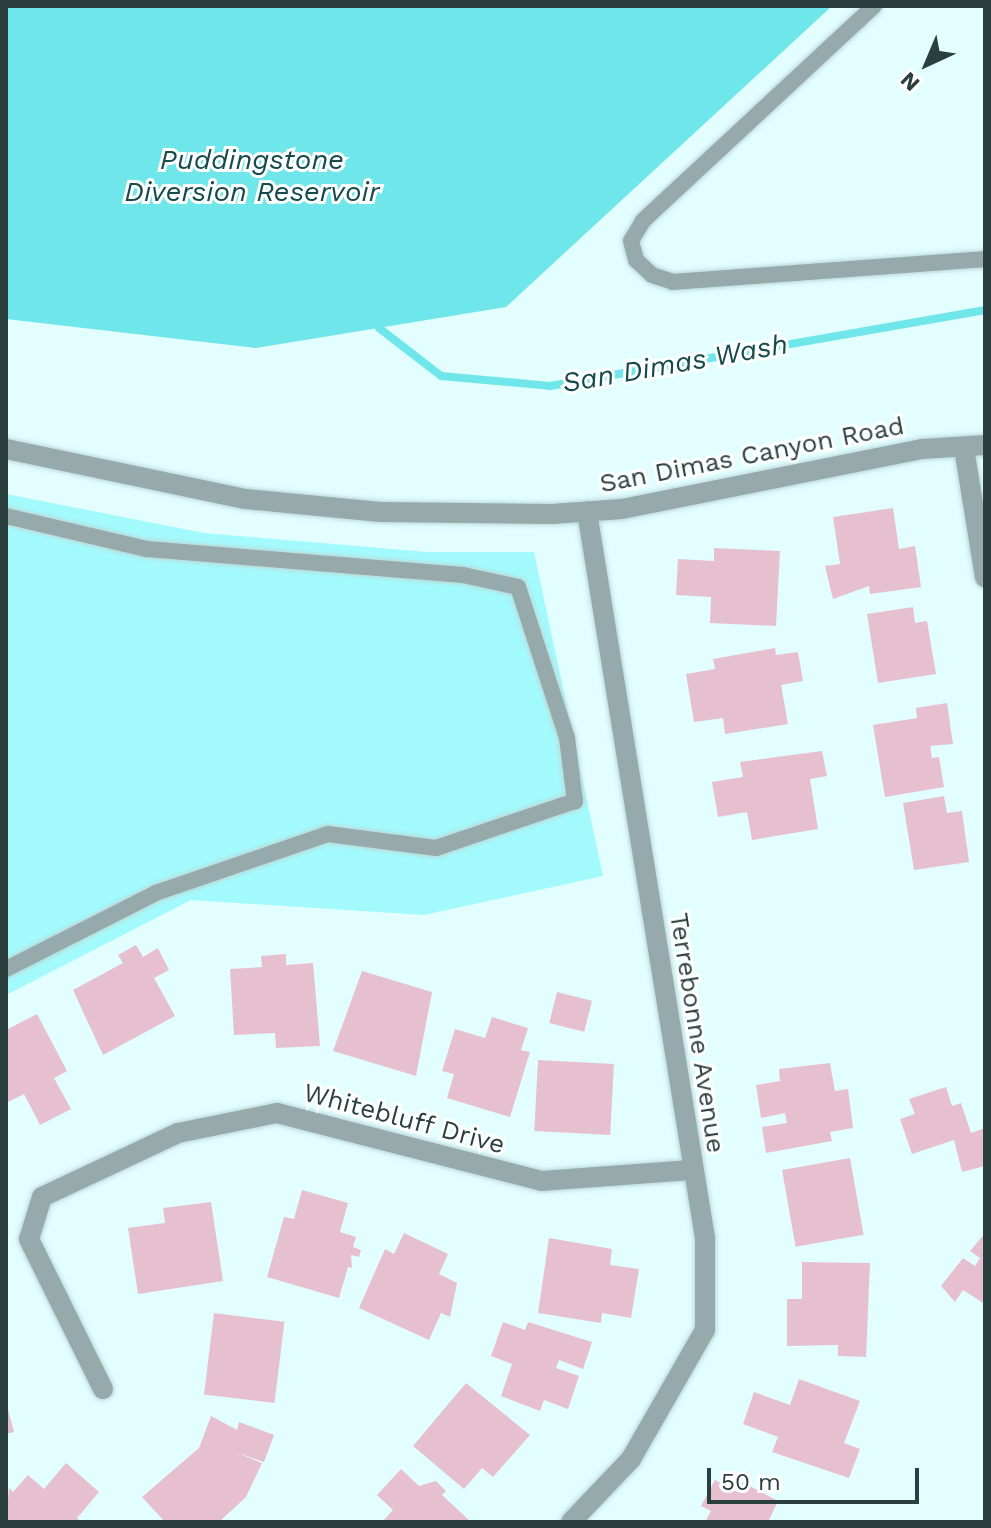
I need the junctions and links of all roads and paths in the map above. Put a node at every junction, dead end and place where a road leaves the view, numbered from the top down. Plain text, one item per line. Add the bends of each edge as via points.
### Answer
1 (874, 6) edge
2 (985, 259) edge
3 (985, 445) edge
4 (964, 448) junction
5 (6, 449) edge
6 (587, 512) junction
7 (6, 516) edge
8 (985, 577) edge
9 (6, 969) edge
10 (692, 1170) junction
11 (103, 1389) dead end
12 (571, 1522) edge

1 - 2 lane via 643,221 631,241 636,260 652,275 673,282
3 - 4 street, San Dimas Canyon Road
4 - 6 street, San Dimas Canyon Road via 922,449
4 - 8 street
5 - 6 street, San Dimas Canyon Road via 246,499 380,512
6 - 10 street, Terrebonne Avenue
7 - 9 lane via 147,549 463,575 518,587 567,738 575,801 436,848 328,834 156,893
10 - 11 street, Whitebluff Drive via 541,1181 277,1113 178,1133 42,1197 29,1239
10 - 12 street, Terrebonne Avenue via 705,1238 705,1330 631,1459

